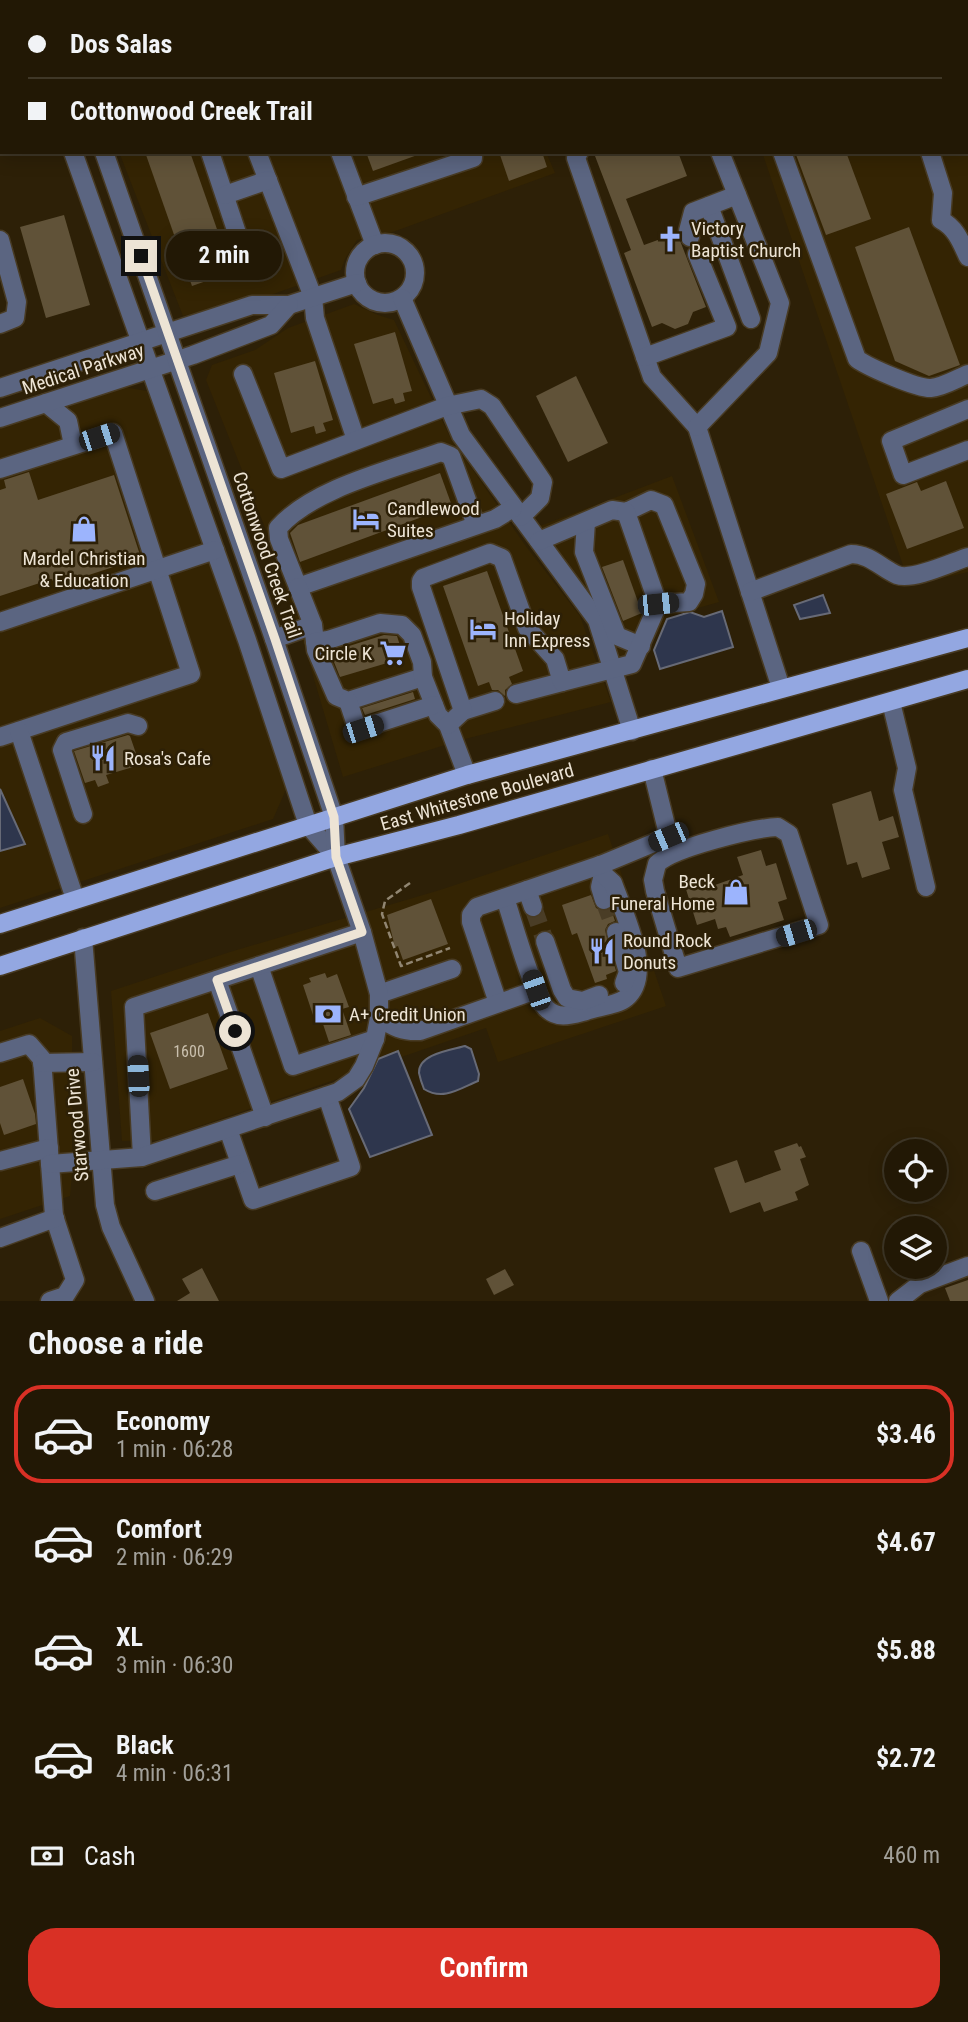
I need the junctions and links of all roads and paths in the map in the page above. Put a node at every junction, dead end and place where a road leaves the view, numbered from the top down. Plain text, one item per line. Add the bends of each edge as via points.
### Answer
1 (74, 154) edge
2 (105, 154) edge
3 (211, 154) edge
4 (258, 154) edge
5 (341, 154) edge
6 (473, 154) edge
7 (578, 154) edge
8 (721, 154) edge
9 (783, 154) edge
10 (931, 154) edge
11 (268, 180) junction
12 (225, 195) junction
13 (737, 195) junction
14 (356, 197) junction
15 (709, 206) junction
16 (0, 240) edge
17 (375, 246) junction
18 (968, 257) edge
19 (247, 263) dead end
20 (357, 283) junction
21 (313, 297) junction
22 (402, 298) junction
23 (289, 305) junction
24 (778, 312) junction
25 (751, 319) junction
26 (0, 324) edge
27 (727, 327) junction
28 (168, 333) junction
29 (141, 342) junction
30 (645, 357) junction
31 (178, 362) junction
32 (151, 370) junction
33 (243, 374) dead end
34 (968, 374) edge
35 (0, 388) edge
36 (83, 391) junction
37 (46, 403) junction
38 (447, 406) junction
39 (968, 409) edge
40 (0, 418) edge
41 (697, 427) junction
42 (356, 440) junction
43 (79, 444) junction
44 (966, 455) edge
45 (0, 469) edge
46 (626, 512) junction
47 (517, 513) junction
48 (586, 522) junction
49 (476, 525) junction
50 (538, 541) junction
51 (584, 548) junction
52 (215, 550) junction
53 (968, 557) edge
54 (557, 566) junction
55 (158, 570) junction
56 (298, 587) junction
57 (750, 592) junction
58 (658, 604) junction
59 (0, 622) edge
60 (314, 634) junction
61 (968, 638) edge
62 (275, 639) junction
63 (641, 646) junction
64 (614, 670) junction
65 (423, 677) junction
66 (968, 679) edge
67 (562, 681) junction
68 (781, 688) junction
69 (516, 694) dead end
70 (348, 701) junction
71 (495, 701) dead end
72 (891, 702) junction
73 (434, 705) junction
74 (463, 711) junction
75 (138, 726) dead end
76 (448, 726) junction
77 (19, 731) junction
78 (632, 731) junction
79 (0, 737) edge
80 (652, 769) junction
81 (467, 775) junction
82 (83, 814) dead end
83 (334, 817) junction
84 (308, 825) junction
85 (670, 845) junction
86 (336, 857) junction
87 (601, 869) junction
88 (411, 883) dead end
89 (926, 887) dead end
90 (505, 898) junction
91 (75, 899) junction
92 (604, 900) tunnel mouth
93 (0, 923) edge
94 (362, 932) junction
95 (616, 932) tunnel mouth
96 (83, 938) junction
97 (545, 941) tunnel mouth
98 (450, 948) dead end
99 (0, 966) edge
100 (259, 966) junction
101 (452, 969) dead end
102 (217, 980) junction
103 (536, 990) junction
104 (379, 994) junction
105 (498, 1003) junction
106 (379, 1018) junction
107 (374, 1039) junction
108 (0, 1053) edge
109 (93, 1062) junction
110 (42, 1063) junction
111 (327, 1096) junction
112 (265, 1117) junction
113 (228, 1129) junction
114 (50, 1156) junction
115 (142, 1157) junction
116 (101, 1160) junction
117 (0, 1161) edge
118 (240, 1164) junction
119 (155, 1191) dead end
120 (55, 1218) junction
121 (0, 1238) edge
122 (861, 1251) dead end
123 (968, 1266) edge
124 (50, 1301) edge
125 (145, 1301) edge
126 (879, 1301) edge
127 (898, 1301) edge

1 - 29 street
2 - 28 street, Cottonwood Creek Trail
3 - 12 street
4 - 11 street
5 - 14 street
6 - 14 street via 473,158
7 - 30 street
8 - 13 street
9 - 34 street via 858,359 921,388 934,388
10 - 18 street via 943,193 941,220 950,225
11 - 12 street
11 - 21 street
12 - 19 street
13 - 15 street
13 - 24 street via 780,303
14 - 17 street
15 - 25 street
15 - 27 street via 693,212 688,231
16 - 26 street via 17,302 15,318
17 - 20 street via 360,257
17 - 22 street via 392,244 411,260 412,285
20 - 21 street, Medical Parkway
20 - 22 street via 376,302
21 - 23 street, Medical Parkway
21 - 42 street via 315,318
22 - 38 street
23 - 28 street, Medical Parkway via 252,306
23 - 31 street, Medical Parkway via 271,325
24 - 25 street
24 - 41 street via 768,353
25 - 27 street
27 - 30 street
28 - 29 street, Medical Parkway
28 - 31 street, Cottonwood Creek Trail
29 - 32 street
29 - 35 street, Medical Parkway
30 - 41 street via 652,377
31 - 32 street, Medical Parkway
31 - 62 street, Cottonwood Creek Trail
32 - 36 street, Medical Parkway
32 - 52 street
33 - 42 street via 281,469
36 - 37 street, Medical Parkway
36 - 43 street
37 - 40 street, Medical Parkway
37 - 43 street via 68,421
38 - 42 street
38 - 47 street via 461,435
38 - 47 street via 481,400 492,406 543,482 540,498
39 - 44 street via 891,441 903,475
41 - 57 street
43 - 45 street
43 - 55 street via 113,433
46 - 48 street via 612,510
46 - 58 street
46 - 58 street via 651,500 664,505 696,584 689,602
47 - 49 street
47 - 50 street
48 - 50 street
48 - 51 street
49 - 56 street
49 - 56 street via 451,456 441,452 328,492 284,521 278,528 279,539
50 - 54 street
51 - 54 street
51 - 63 street via 617,636
52 - 55 street
52 - 84 street
53 - 57 street via 908,576 897,575 861,554 851,554
54 - 64 street via 597,620
55 - 59 street
55 - 77 street via 191,674
56 - 60 street
57 - 68 street
58 - 63 street
60 - 62 street
60 - 65 street via 328,640 380,623 402,625 412,635
60 - 70 street via 336,696
61 - 68 main road, East Whitestone Boulevard
62 - 83 street, Cottonwood Creek Trail
63 - 64 street via 632,664
64 - 67 street
64 - 78 street
65 - 70 street
65 - 73 street
66 - 72 main road, East Whitestone Boulevard
67 - 69 street
67 - 74 street via 555,659 527,628 502,558 490,553 421,581
68 - 78 main road, East Whitestone Boulevard
70 - 73 street via 360,729
71 - 74 street
72 - 80 main road, East Whitestone Boulevard
72 - 89 street via 907,768 903,790
73 - 76 street
74 - 76 street
75 - 82 street via 128,723 66,741 62,750
76 - 81 street
77 - 79 street
77 - 91 street
78 - 81 main road, East Whitestone Boulevard
80 - 85 street
80 - 86 main road, East Whitestone Boulevard
81 - 83 main road, East Whitestone Boulevard
83 - 84 main road, East Whitestone Boulevard
83 - 86 street, Cottonwood Creek Trail
84 - 86 street
84 - 91 main road, East Whitestone Boulevard
85 - 85 street via 760,829 784,830 819,925 678,968 653,880
85 - 87 street
86 - 94 street
86 - 96 main road, East Whitestone Boulevard
87 - 90 street via 530,899
87 - 92 street
87 - 103 street via 613,883 639,959 637,983 625,999 568,1016 553,1014
88 - 98 path via 385,901 382,914 401,966
90 - 103 street
90 - 105 street via 477,907 471,915
91 - 93 main road, East Whitestone Boulevard
94 - 100 street
94 - 104 street
95 - 97 street via 628,972 625,982 614,991 583,1001 567,998
96 - 99 main road, East Whitestone Boulevard
96 - 109 street, Starwood Drive
100 - 102 street
100 - 107 street via 293,1066
101 - 104 street
102 - 112 street
102 - 115 street via 134,1007
103 - 105 street
104 - 106 street
105 - 106 street via 420,1031 406,1032
106 - 107 street
107 - 111 street via 356,1079
108 - 110 street via 29,1044
109 - 110 street
109 - 116 street, Starwood Drive
110 - 114 street
111 - 112 street
111 - 118 street via 351,1167 253,1200
112 - 113 street
113 - 115 street
113 - 118 street
114 - 116 street
114 - 117 street
114 - 120 street
115 - 116 street
116 - 125 street, Starwood Drive via 111,1227
118 - 119 street
120 - 121 street
120 - 124 street via 75,1280 65,1296
122 - 126 street
123 - 127 street via 920,1284

